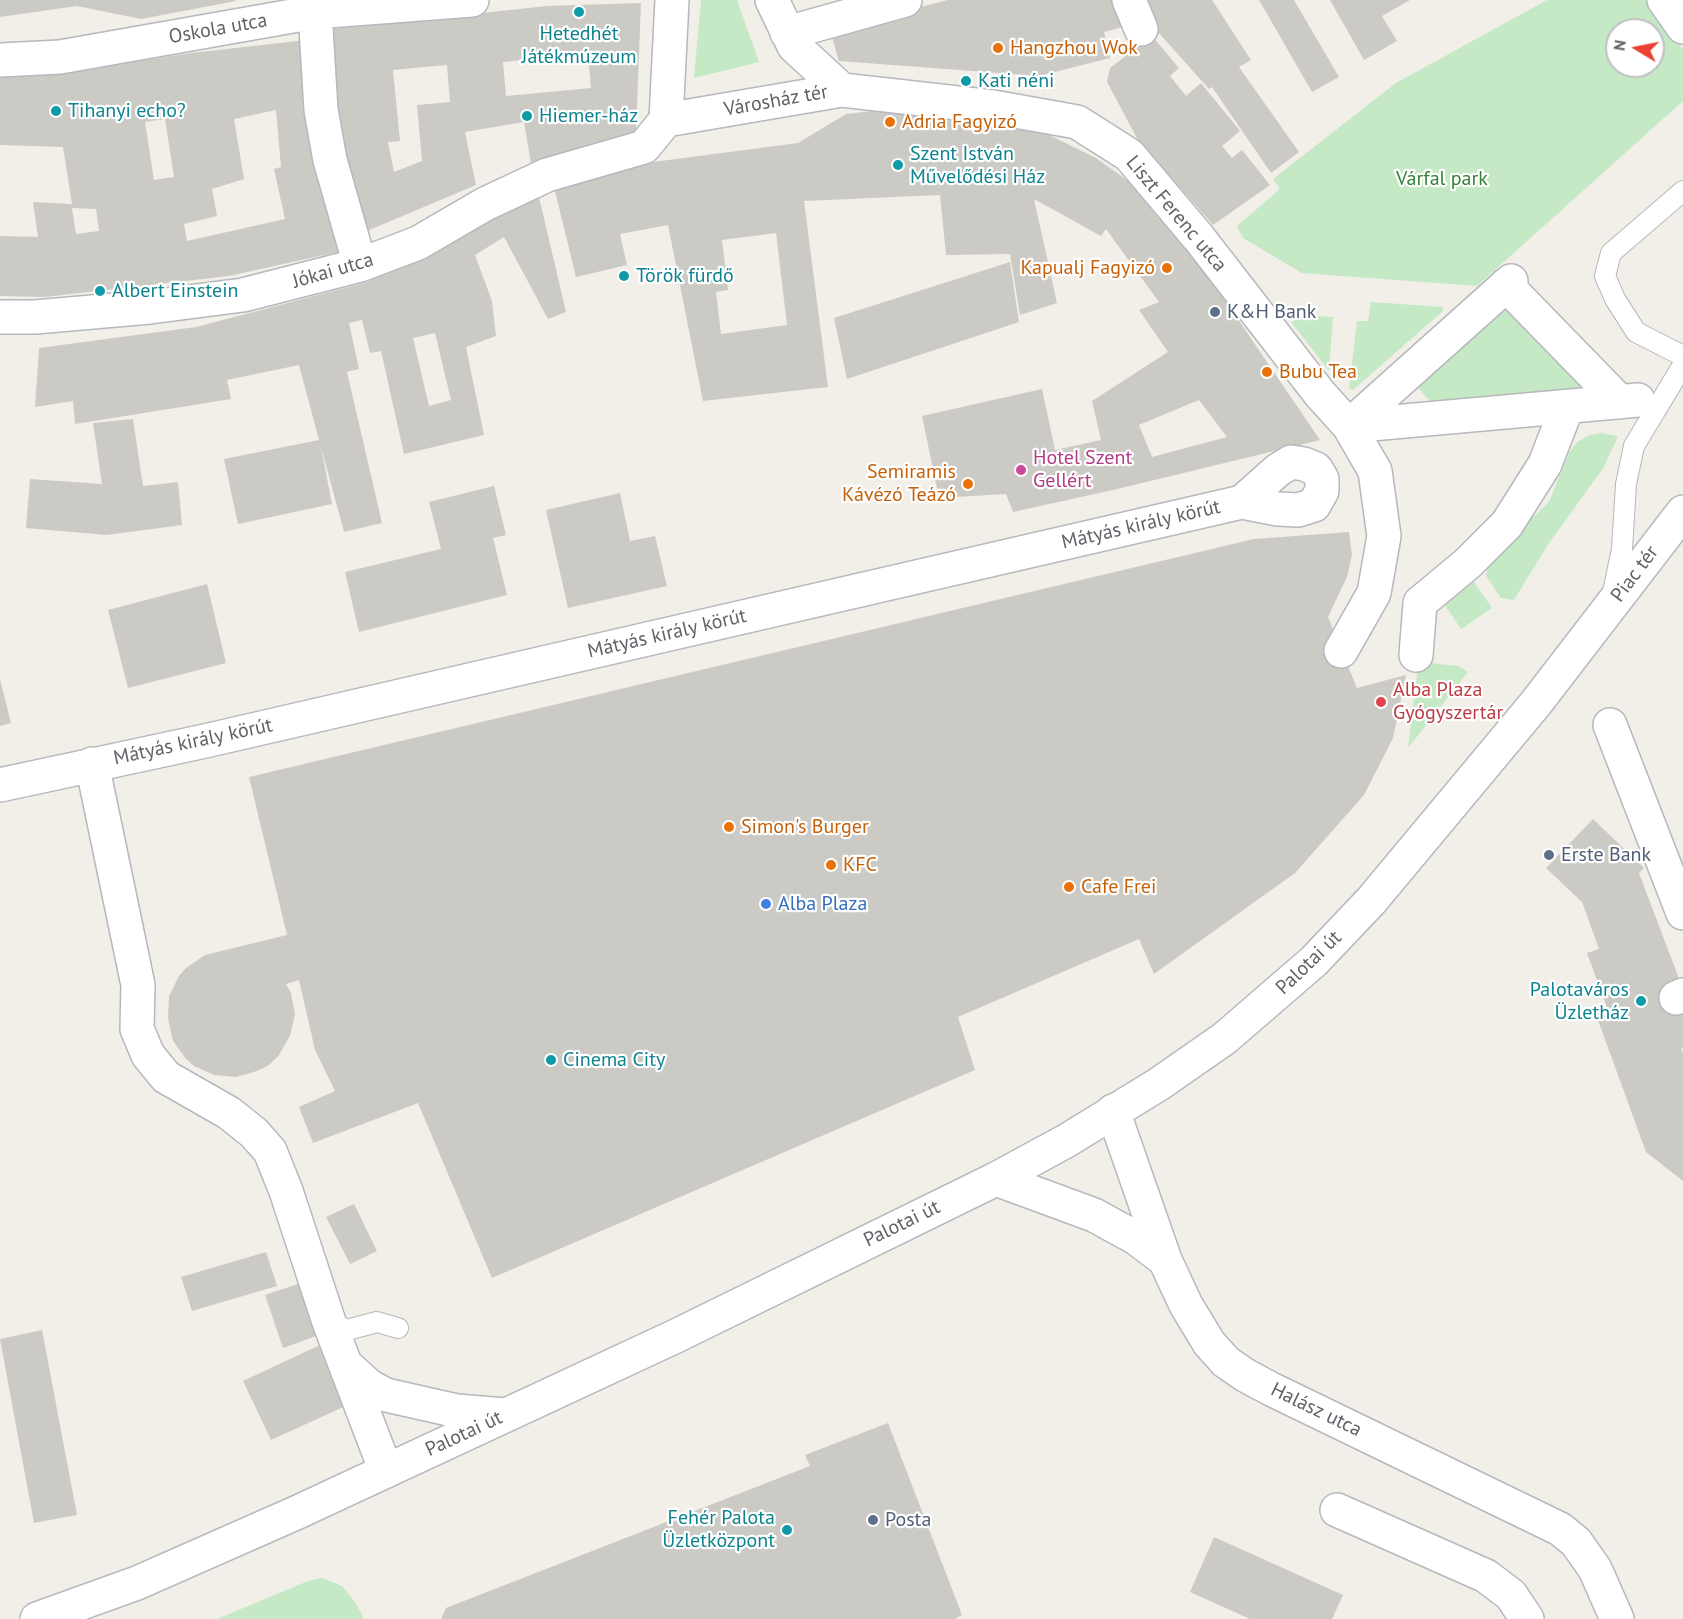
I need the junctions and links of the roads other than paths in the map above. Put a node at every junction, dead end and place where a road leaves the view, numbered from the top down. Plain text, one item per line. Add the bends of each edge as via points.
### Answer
1 (472, 0) edge
2 (672, 0) edge
3 (772, 0) edge
4 (905, 0) edge
5 (1664, 0) edge
6 (313, 6) edge
7 (1683, 27) edge
8 (788, 33) junction
9 (0, 60) edge
10 (842, 90) junction
11 (666, 120) junction
12 (1683, 191) edge
13 (360, 266) junction
14 (0, 317) edge
15 (1683, 356) edge
16 (1683, 365) edge
17 (1567, 407) junction
18 (1349, 426) junction
19 (1242, 502) dead end
20 (1683, 512) edge
21 (1672, 533) edge
22 (1374, 593) junction
23 (1420, 603) junction
24 (1609, 608) junction
25 (1341, 651) dead end
26 (1416, 655) dead end
27 (1610, 725) dead end
28 (92, 764) junction
29 (0, 785) edge
30 (1683, 914) edge
31 (1113, 1112) junction
32 (996, 1179) junction
33 (1165, 1260) junction
34 (329, 1322) junction
35 (398, 1328) dead end
36 (345, 1364) junction
37 (504, 1415) junction
38 (386, 1471) junction
39 (1337, 1510) dead end
40 (37, 1619) edge
41 (1527, 1619) edge
42 (1617, 1619) edge

1 - 6 street, Oskola utca
2 - 11 street
3 - 8 street, Városház tér
4 - 8 street
5 - 7 street
6 - 9 street, Oskola utca via 60,57
6 - 13 street via 321,110 330,160
8 - 10 street, Városház tér via 794,46
10 - 11 street, Városház tér
10 - 18 street, Liszt Ferenc utca via 993,107 1077,122 1129,154
11 - 13 street, Jókai utca via 644,147 547,175 418,243
12 - 15 lane via 1611,253 1605,276 1636,332
13 - 14 street, Jókai utca via 243,295 150,307
16 - 24 lane via 1634,446 1626,484 1622,549
17 - 18 street
17 - 18 street via 1629,401 1509,283
17 - 23 street via 1545,464 1507,524
18 - 22 street, Liszt Ferenc utca via 1375,471 1377,482 1384,536
19 - 28 street, Mátyás király körút
20 - 21 street, Piac tér
21 - 24 street, Piac tér
22 - 23 street
22 - 25 street, Liszt Ferenc utca
23 - 26 street
24 - 31 street, Palotai út via 1422,841 1314,961 1225,1038
27 - 30 street
28 - 29 street, Mátyás király körút
28 - 34 street, Mátyás király körút via 138,985 138,1029 148,1054 166,1077 229,1113 270,1152
31 - 32 street, Palotai út
31 - 33 street, Halász utca
32 - 33 street via 1094,1215 1136,1238
32 - 37 street, Palotai út via 676,1336
33 - 42 street, Halász utca via 1186,1305 1209,1343 1226,1362 1254,1380 1560,1529 1576,1542 1595,1569
34 - 35 lane via 347,1330 377,1322
34 - 36 street, Mátyás király körút
36 - 37 street via 369,1386 386,1395 457,1411
36 - 38 street, Mátyás király körút
37 - 38 street, Palotai út
38 - 40 street, Palotai út via 137,1583
39 - 41 street via 1486,1576 1511,1595

